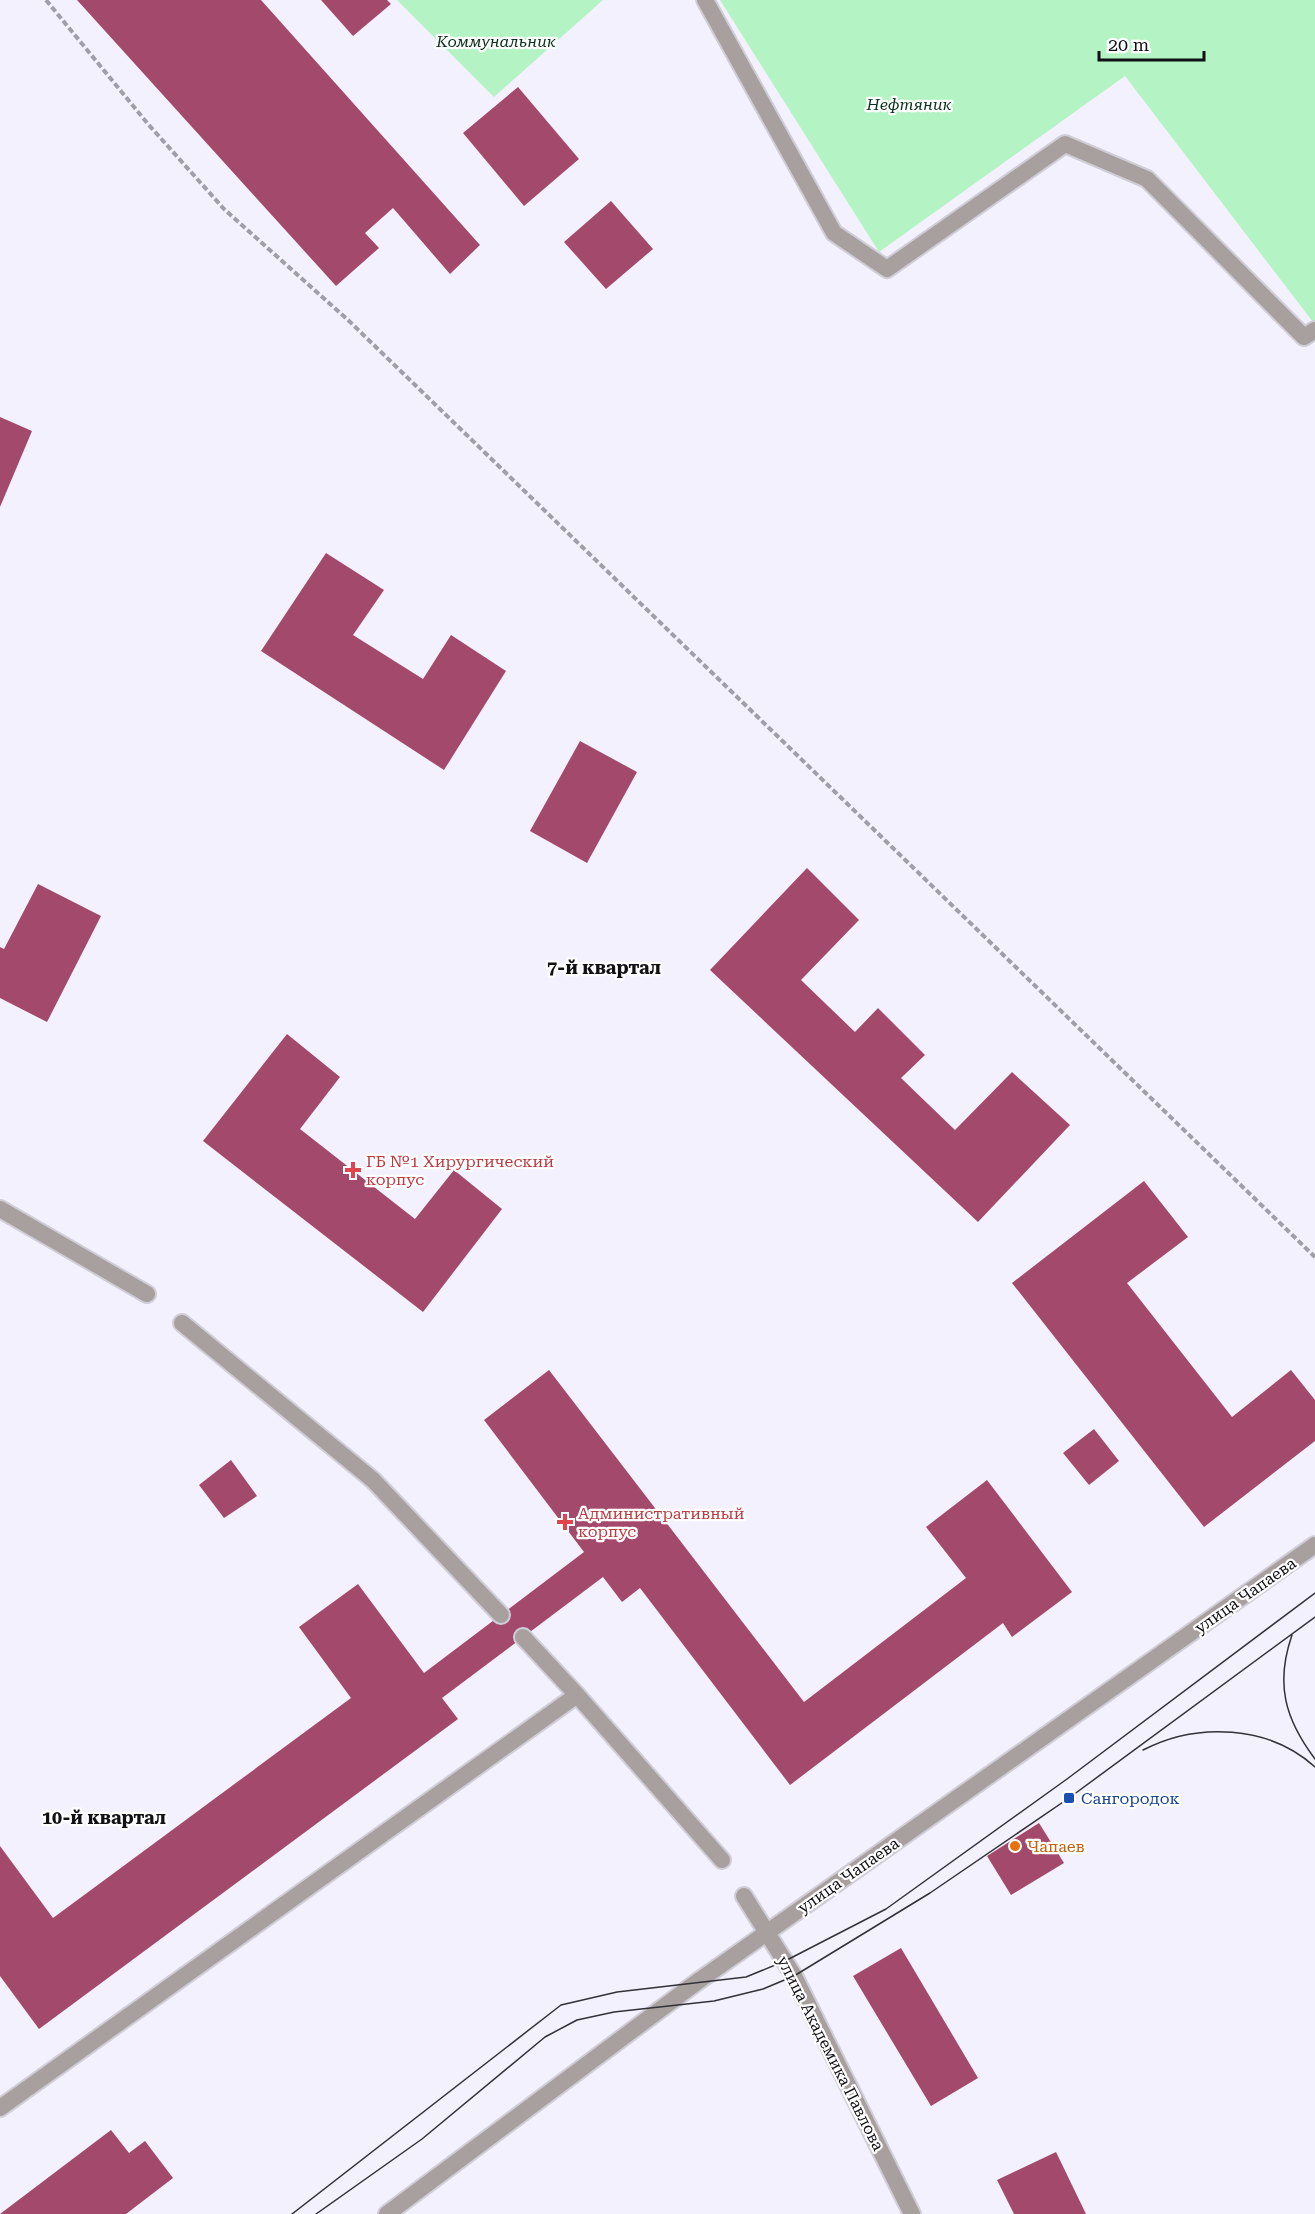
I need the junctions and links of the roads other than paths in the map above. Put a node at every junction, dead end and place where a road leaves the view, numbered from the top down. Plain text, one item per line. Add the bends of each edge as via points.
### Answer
1 (705, 0) edge
2 (1315, 330) edge
3 (0, 1209) edge
4 (147, 1294) dead end
5 (182, 1323) dead end
6 (1315, 1545) edge
7 (501, 1615) dead end
8 (523, 1637) dead end
9 (577, 1695) junction
10 (722, 1860) dead end
11 (744, 1896) dead end
12 (768, 1932) junction
13 (0, 2108) edge
14 (387, 2214) edge
15 (912, 2214) edge

1 - 2 street via 834,233 887,269 1065,144 1147,179 1304,338
3 - 4 street
5 - 7 street via 373,1480
6 - 12 street, улица Чапаева
8 - 9 street
9 - 10 street
9 - 13 street
11 - 12 street, улица Академика Павлова
12 - 14 street, улица Чапаева
12 - 15 street, улица Академика Павлова via 794,1976

